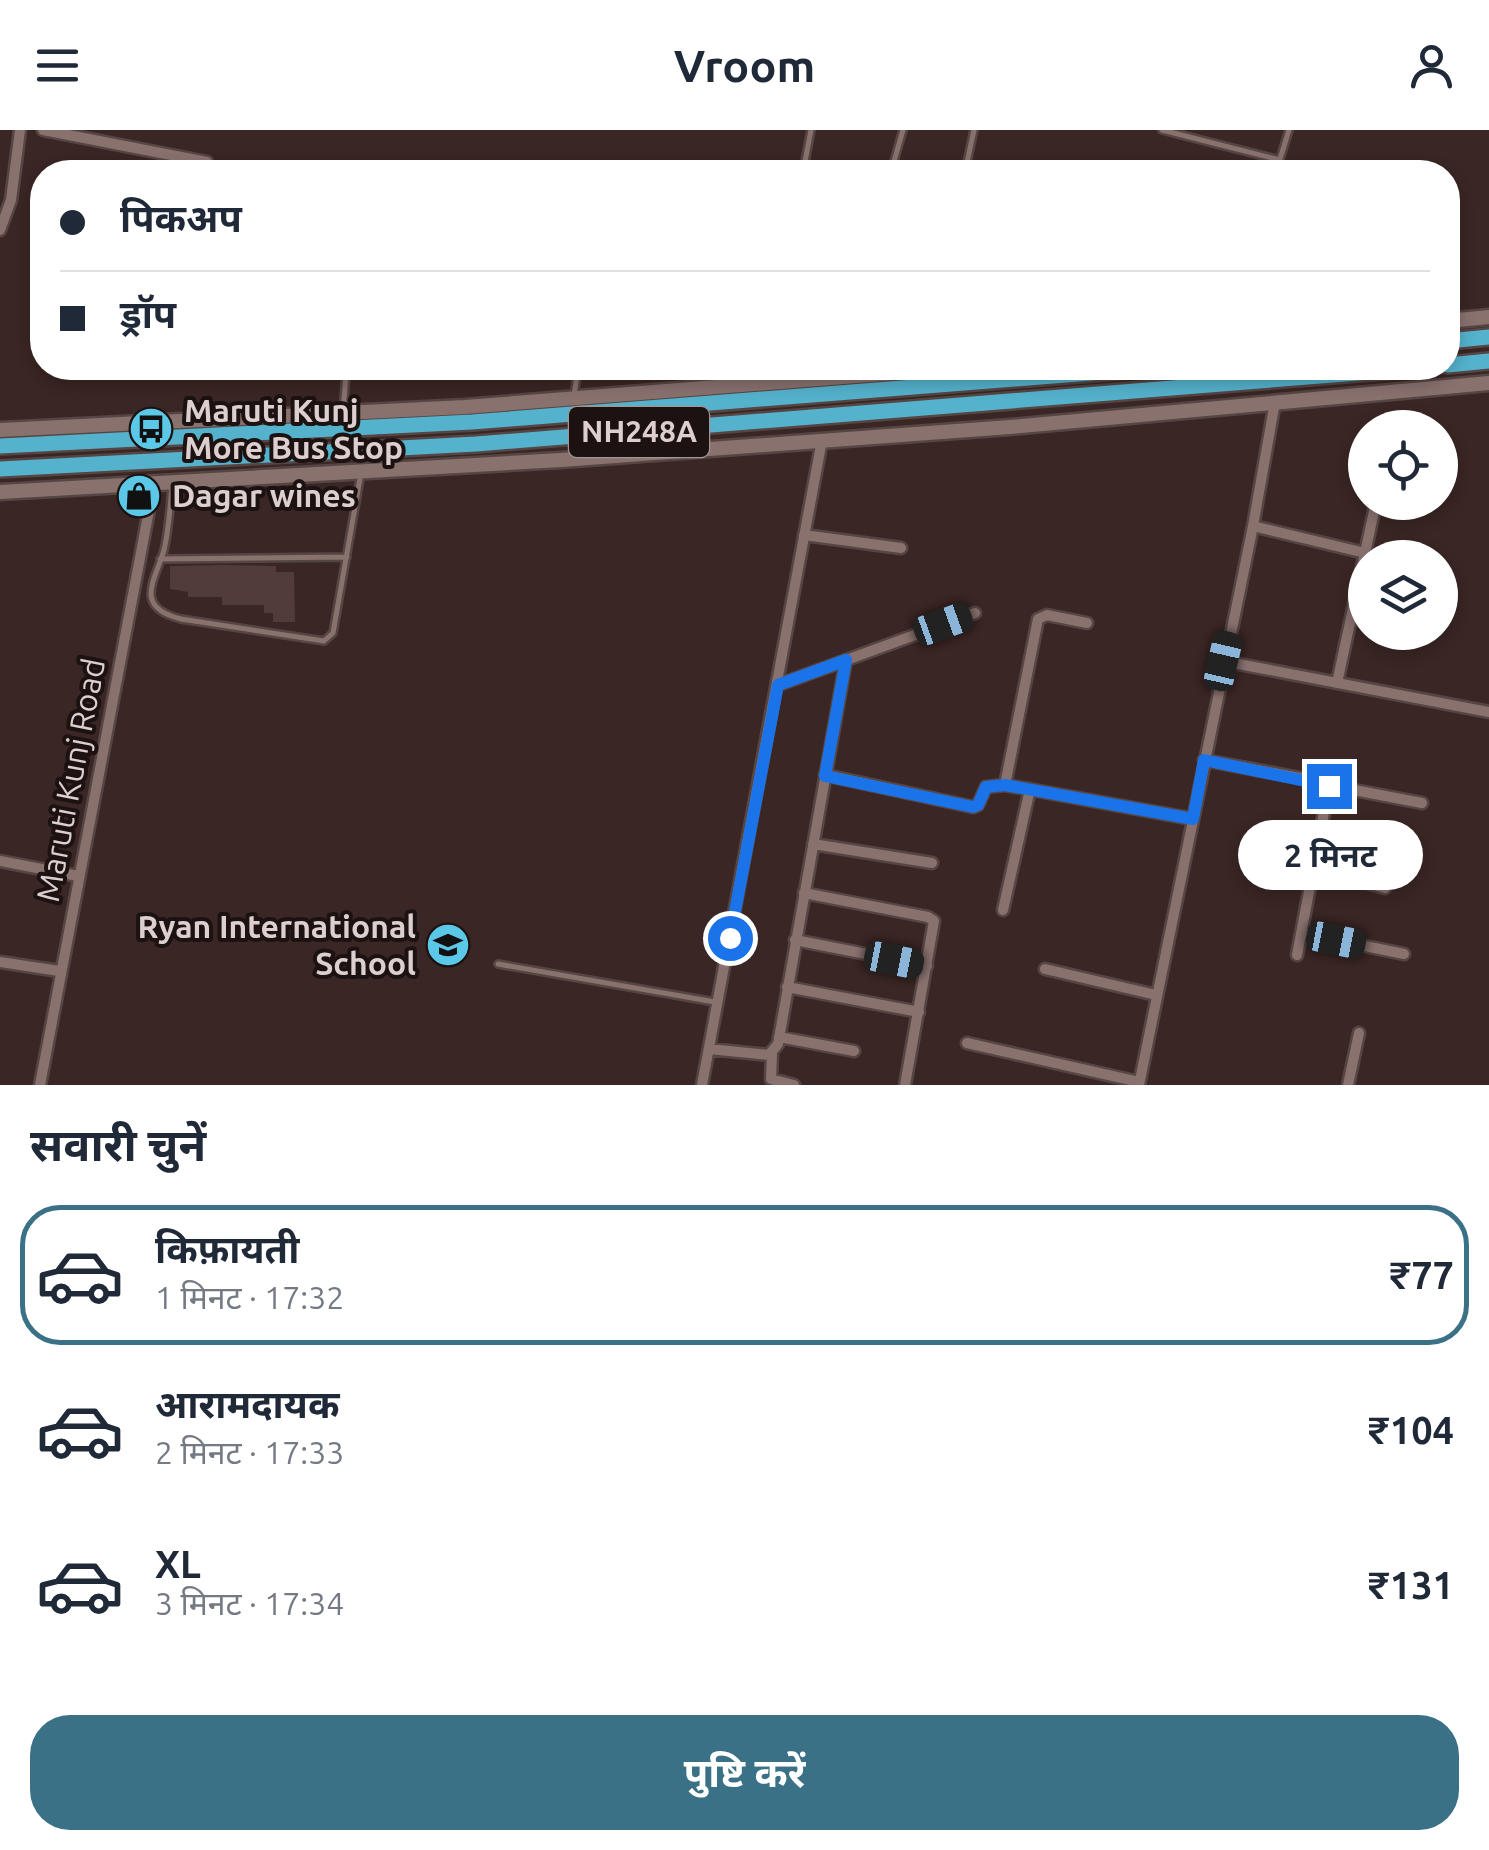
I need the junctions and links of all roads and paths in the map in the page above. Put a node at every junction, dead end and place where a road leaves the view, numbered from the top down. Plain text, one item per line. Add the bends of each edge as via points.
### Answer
1 (20, 130) edge
2 (42, 130) edge
3 (810, 130) edge
4 (903, 130) edge
5 (974, 130) edge
6 (1162, 130) edge
7 (1289, 130) edge
8 (197, 160) edge
9 (805, 160) edge
10 (894, 160) edge
11 (968, 160) edge
12 (1280, 160) joint
13 (0, 230) edge
14 (1489, 317) edge
15 (1460, 320) edge
16 (1489, 337) edge
17 (1460, 340) edge
18 (1489, 361) edge
19 (1460, 364) edge
20 (346, 380) edge
21 (576, 380) edge
22 (803, 380) edge
23 (1002, 380) edge
24 (1287, 380) edge
25 (1489, 383) edge
26 (574, 398) junction
27 (1275, 402) junction
28 (343, 412) junction
29 (0, 430) edge
30 (822, 440) junction
31 (0, 446) edge
32 (0, 469) edge
33 (362, 470) junction
34 (172, 483) junction
35 (154, 484) junction
36 (0, 492) edge
37 (1253, 526) junction
38 (804, 535) junction
39 (901, 548) dead end
40 (1348, 549) edge
41 (346, 557) junction
42 (160, 559) junction
43 (976, 613) dead end
44 (1086, 623) dead end
45 (1348, 632) edge
46 (846, 660) junction
47 (1223, 661) junction
48 (1337, 683) junction
49 (778, 685) junction
50 (1489, 712) edge
51 (1204, 760) junction
52 (825, 776) junction
53 (1005, 785) junction
54 (1328, 785) junction
55 (1030, 788) junction
56 (1422, 803) dead end
57 (1193, 819) junction
58 (812, 844) junction
59 (0, 861) edge
60 (932, 863) dead end
61 (1314, 868) junction
62 (78, 876) junction
63 (1385, 888) dead end
64 (804, 893) junction
65 (1004, 910) dead end
66 (1302, 933) junction
67 (796, 940) junction
68 (1404, 954) dead end
69 (1297, 955) dead end
70 (0, 962) edge
71 (498, 964) dead end
72 (927, 966) junction
73 (1045, 969) dead end
74 (59, 971) junction
75 (788, 986) junction
76 (1156, 994) junction
77 (718, 1003) junction
78 (919, 1012) junction
79 (1360, 1033) dead end
80 (779, 1037) junction
81 (967, 1042) dead end
82 (709, 1049) junction
83 (854, 1050) dead end
84 (772, 1054) junction
85 (1139, 1084) edge
86 (40, 1085) edge
87 (702, 1085) edge
88 (794, 1085) edge
89 (906, 1085) edge
90 (1348, 1085) edge

1 - 13 street
2 - 8 street
3 - 9 lane
4 - 10 lane
5 - 11 lane
6 - 12 lane
7 - 12 lane
14 - 15 main road
16 - 17 highway
18 - 19 highway
20 - 28 lane
21 - 26 lane
22 - 26 main road
23 - 31 highway, NH248A via 472,422
24 - 32 highway, NH248A via 476,444
25 - 27 main road
26 - 28 main road
27 - 30 main road
27 - 37 street
28 - 29 main road
30 - 33 main road
30 - 38 street
33 - 34 main road
33 - 41 lane
34 - 35 main road
34 - 42 lane
35 - 36 main road
35 - 62 street, Maruti Kunj Road
37 - 40 street
37 - 47 street
38 - 39 street
38 - 49 street
41 - 42 lane
41 - 42 lane via 334,633 324,641 164,614 151,588
43 - 46 street
44 - 53 street via 1038,619
45 - 48 street
46 - 49 street
46 - 52 street
47 - 48 street
47 - 51 street
48 - 50 street
49 - 77 street
51 - 54 street
51 - 57 street
52 - 53 street via 973,807 986,787
52 - 58 street
53 - 55 street
54 - 56 street
54 - 61 street
55 - 57 street
55 - 65 street
57 - 76 street
58 - 60 street
58 - 64 street
59 - 62 street
61 - 63 street
61 - 66 street
62 - 74 street, Maruti Kunj Road
64 - 67 street
64 - 72 street via 932,918
66 - 68 street
66 - 69 street
67 - 72 street
67 - 75 street
70 - 74 street
71 - 77 lane
72 - 78 street
73 - 76 street
74 - 86 street, Maruti Kunj Road
75 - 78 street
75 - 80 street
76 - 85 street
77 - 82 street
78 - 89 street
79 - 90 street
80 - 83 street
80 - 84 street
81 - 85 street
82 - 84 street
82 - 87 street
84 - 88 street via 772,1080

